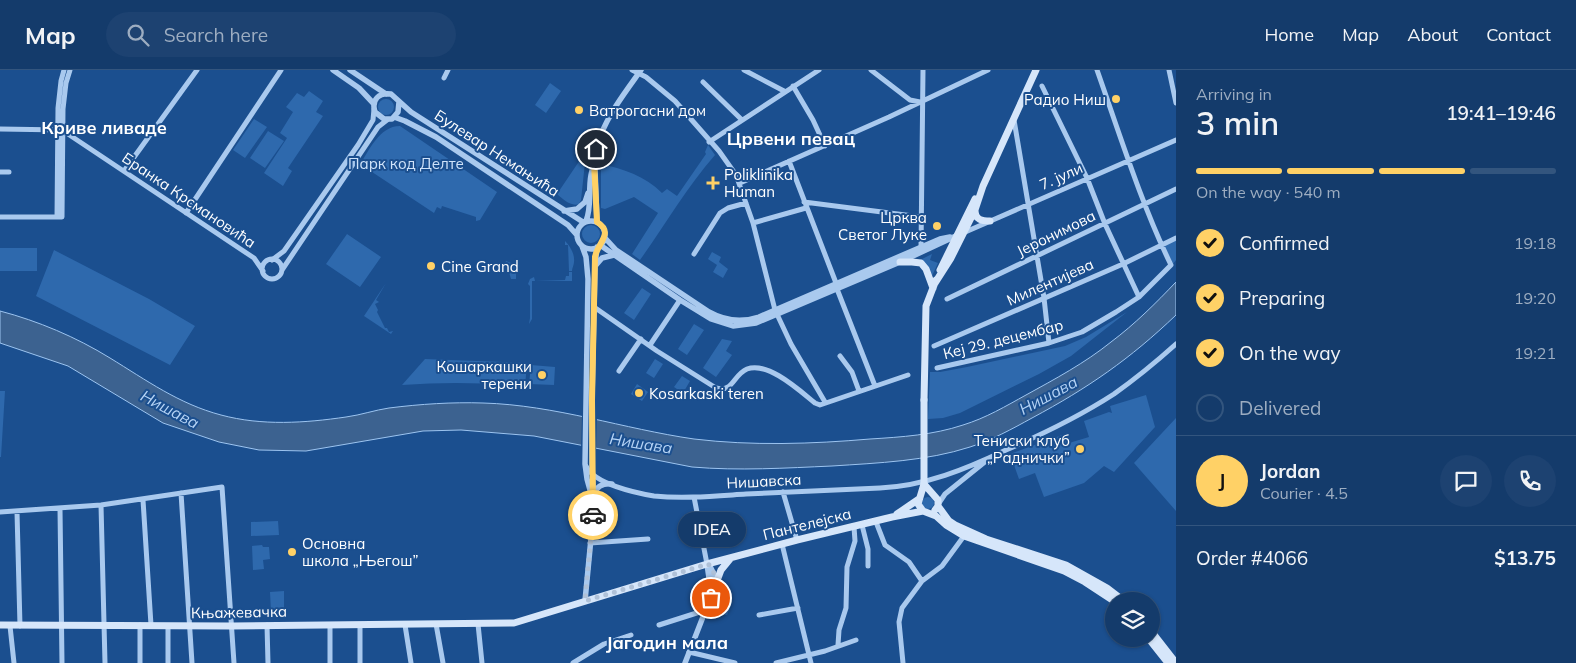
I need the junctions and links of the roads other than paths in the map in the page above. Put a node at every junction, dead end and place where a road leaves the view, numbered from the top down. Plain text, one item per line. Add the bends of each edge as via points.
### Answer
1 (64, 70) edge
2 (70, 70) edge
3 (197, 70) edge
4 (281, 70) edge
5 (333, 70) edge
6 (350, 70) edge
7 (448, 70) edge
8 (632, 70) edge
9 (744, 70) edge
10 (819, 70) edge
11 (871, 70) edge
12 (923, 70) edge
13 (988, 70) edge
14 (1036, 70) edge
15 (1097, 70) edge
16 (1169, 70) edge
17 (639, 72) edge
18 (444, 78) dead end
19 (704, 82) dead end
20 (793, 86) junction
21 (1042, 86) dead end
22 (784, 92) junction
23 (386, 94) junction
24 (922, 101) junction
25 (399, 102) junction
26 (1176, 103) edge
27 (374, 106) junction
28 (390, 119) junction
29 (742, 120) junction
30 (1014, 120) junction
31 (0, 129) edge
32 (60, 130) junction
33 (1176, 140) edge
34 (709, 142) junction
35 (825, 146) junction
36 (1129, 159) junction
37 (789, 161) junction
38 (594, 162) junction
39 (124, 171) junction
40 (0, 172) edge
41 (10, 172) dead end
42 (1087, 178) junction
43 (740, 183) junction
44 (983, 186) junction
45 (590, 189) junction
46 (1176, 189) edge
47 (804, 202) junction
48 (746, 203) junction
49 (1028, 204) junction
50 (1146, 204) junction
51 (806, 208) junction
52 (562, 210) junction
53 (974, 210) junction
54 (186, 213) junction
55 (0, 217) edge
56 (921, 217) junction
57 (990, 221) junction
58 (584, 222) junction
59 (597, 222) junction
60 (753, 223) junction
61 (1105, 224) junction
62 (576, 234) junction
63 (960, 235) junction
64 (605, 238) junction
65 (1176, 238) edge
66 (1162, 245) junction
67 (582, 246) junction
68 (599, 246) junction
69 (921, 248) junction
70 (694, 254) dead end
71 (614, 255) junction
72 (1037, 256) junction
73 (254, 258) junction
74 (271, 260) junction
75 (900, 262) junction
76 (1123, 264) junction
77 (595, 266) junction
78 (282, 270) junction
79 (263, 271) junction
80 (836, 286) junction
81 (934, 286) junction
82 (1139, 297) junction
83 (1044, 298) junction
84 (947, 299) dead end
85 (680, 300) junction
86 (594, 307) junction
87 (776, 312) junction
88 (641, 339) junction
89 (1049, 343) junction
90 (1176, 344) edge
91 (650, 345) junction
92 (934, 346) dead end
93 (840, 356) dead end
94 (937, 368) dead end
95 (619, 371) dead end
96 (908, 375) dead end
97 (874, 386) junction
98 (859, 391) junction
99 (589, 400) junction
100 (825, 402) junction
101 (990, 458) junction
102 (590, 465) junction
103 (592, 475) junction
104 (609, 483) junction
105 (924, 483) junction
106 (784, 492) junction
107 (181, 493) junction
108 (930, 493) junction
109 (593, 496) junction
110 (694, 497) junction
111 (920, 498) junction
112 (143, 500) junction
113 (101, 505) junction
114 (938, 505) junction
115 (60, 509) junction
116 (0, 512) edge
117 (17, 512) junction
118 (927, 512) junction
119 (892, 517) junction
120 (876, 522) junction
121 (862, 525) junction
122 (854, 527) junction
123 (964, 536) junction
124 (648, 539) dead end
125 (797, 540) junction
126 (590, 543) junction
127 (782, 544) junction
128 (730, 559) junction
129 (708, 564) junction
130 (868, 566) dead end
131 (922, 581) junction
132 (715, 586) junction
133 (1112, 592) edge
134 (1105, 595) edge
135 (711, 598) junction
136 (585, 601) junction
137 (798, 608) junction
138 (706, 610) junction
139 (759, 615) dead end
140 (436, 624) junction
141 (478, 624) junction
142 (105, 625) junction
143 (140, 625) junction
144 (151, 625) junction
145 (267, 625) junction
146 (330, 625) junction
147 (360, 625) junction
148 (406, 625) junction
149 (659, 625) dead end
150 (0, 626) edge
151 (10, 626) junction
152 (20, 626) junction
153 (62, 626) junction
154 (168, 626) junction
155 (190, 626) junction
156 (232, 626) junction
157 (631, 635) dead end
158 (856, 640) dead end
159 (1160, 643) edge
160 (838, 645) junction
161 (1155, 647) edge
162 (689, 652) junction
163 (809, 656) junction
164 (576, 662) edge
165 (14, 663) edge
166 (62, 663) edge
167 (105, 663) edge
168 (140, 663) edge
169 (168, 663) edge
170 (192, 663) edge
171 (234, 663) edge
172 (268, 663) edge
173 (330, 663) edge
174 (360, 663) edge
175 (411, 663) edge
176 (443, 663) edge
177 (482, 663) edge
178 (685, 663) edge
179 (735, 663) edge
180 (781, 663) edge
181 (811, 663) edge
182 (903, 663) edge
183 (1168, 663) edge
184 (1176, 663) edge

1 - 32 street via 60,88
2 - 32 street
3 - 39 street
4 - 54 street
5 - 27 street via 359,88
6 - 23 street
7 - 18 street
8 - 17 street
9 - 22 street
10 - 20 street
11 - 24 street via 912,101
12 - 24 street
13 - 24 street
14 - 30 main road
15 - 36 street
16 - 26 street
17 - 34 street via 675,101
17 - 38 street via 606,125
19 - 29 street
20 - 22 street
20 - 35 street
21 - 42 street
22 - 29 street
23 - 25 street
23 - 27 street via 379,96
24 - 35 street
24 - 56 street
25 - 28 street via 398,112
25 - 52 street, Булевар Немањића
27 - 28 street via 380,118
27 - 74 street via 373,120 358,145 284,251
28 - 62 street, Булевар Немањића via 405,121 436,137 568,225
28 - 78 street via 378,127
29 - 34 street
30 - 44 main road
30 - 49 street
31 - 32 street
32 - 39 street, Бранка Крсмановића
32 - 55 street via 59,217
33 - 36 street, 7. јули
34 - 43 street
35 - 37 street
36 - 42 street, 7. јули
36 - 50 street
37 - 43 street
37 - 47 street
38 - 45 street
38 - 59 street
39 - 54 street, Бранка Крсмановића
40 - 41 street
42 - 49 street, 7. јули
42 - 61 street
43 - 48 street
44 - 53 main road
44 - 63 main road
45 - 52 street via 581,207
45 - 58 street via 589,213
46 - 50 street, Јеронимова
47 - 51 street
47 - 56 street
48 - 60 street
48 - 70 street via 720,213
49 - 57 street, 7. јули
49 - 72 street
50 - 61 street, Јеронимова
50 - 66 street
51 - 60 street
51 - 80 street
52 - 58 street, Булевар Немањића
53 - 57 main road via 977,218
53 - 63 main road
54 - 73 street, Бранка Крсмановића
56 - 69 street
57 - 63 street, 7. јули
58 - 59 street
58 - 62 street
59 - 64 street via 604,230
60 - 87 street
61 - 72 street, Јеронимова
61 - 76 street
62 - 67 street
63 - 69 street, 7. јули via 940,239
63 - 75 street, 7. јули
63 - 81 main road
64 - 68 street
64 - 87 street via 616,250 715,315 748,320
65 - 66 street, Милентијева
66 - 76 street, Милентијева
66 - 82 street, Кеј 29. децембар via 1171,265
67 - 68 street via 589,249
67 - 99 street via 588,279
68 - 71 street
68 - 77 street
69 - 80 street, 7. јули
71 - 77 street via 602,258
71 - 85 street
72 - 83 street
72 - 84 street, Јеронимова
73 - 74 street, Бранка Крсмановића
73 - 79 street, Бранка Крсмановића
74 - 78 street via 279,263
74 - 79 street via 265,263
75 - 80 street, 7. јули
75 - 81 main road via 923,264
76 - 82 street
76 - 83 street, Милентијева
77 - 86 street
78 - 79 street via 280,276 272,279
80 - 87 street, 7. јули
80 - 97 street
81 - 105 main road, bridge via 925,318
82 - 89 street, Кеј 29. децембар via 1082,332
83 - 89 street
83 - 92 street, Милентијева
85 - 87 street via 711,319 733,326 752,325
85 - 91 street
86 - 88 street
86 - 99 street
87 - 100 street
88 - 91 street
88 - 95 street
89 - 94 street, Кеј 29. децембар
90 - 101 street via 1096,405
91 - 100 street via 722,390 730,387 739,375 755,368 783,377 815,403
93 - 98 street via 852,372
96 - 97 street
97 - 98 street
98 - 100 street
99 - 102 street
101 - 105 street, Нишавска
101 - 114 street via 945,494
102 - 103 street
102 - 104 street
102 - 109 street via 586,479
103 - 104 street, Нишавска
103 - 109 street
104 - 109 street via 602,481 597,484
104 - 110 street, Нишавска via 651,495
105 - 106 street, Нишавска via 894,488
105 - 108 main road
105 - 111 main road
106 - 110 street, Нишавска
106 - 125 street
107 - 112 street
107 - 155 street
107 - 156 street via 222,487
108 - 111 main road
108 - 114 main road via 936,497
109 - 126 street
110 - 129 street
111 - 118 main road via 919,506
111 - 119 main road, Пантелејска
112 - 113 street
112 - 144 street
113 - 115 street
113 - 142 street
114 - 118 main road via 935,510
114 - 133 main road via 955,525 986,539 1066,565
115 - 117 street
115 - 153 street
116 - 117 street
117 - 152 street
118 - 119 main road, Пантелејска
118 - 123 main road
119 - 120 main road, Пантелејска
120 - 121 main road, Пантелејска
120 - 131 street via 886,545 909,562
121 - 122 main road, Пантелејска
121 - 130 street, Пантелејска
122 - 125 main road, Пантелејска
122 - 160 street via 855,540 847,567 846,608
123 - 131 street via 942,566
123 - 134 main road via 1064,571
124 - 126 street
125 - 127 main road, Пантелејска
126 - 136 street
127 - 128 main road, Пантелејска
127 - 137 street
128 - 129 main road, Пантелејска
128 - 132 main road
129 - 132 street
129 - 135 street
129 - 136 main road, Пантелејска
131 - 182 street via 899,616
132 - 135 street
135 - 138 street
136 - 141 main road, Пантелејска via 520,622
137 - 139 street
137 - 163 street
138 - 149 street
138 - 162 street
140 - 141 main road, Књажевачка
140 - 148 main road, Књажевачка
140 - 176 street
141 - 177 street
142 - 143 main road, Књажевачка
142 - 153 main road, Књажевачка
142 - 167 street
143 - 144 main road, Књажевачка
143 - 168 street
144 - 154 main road, Књажевачка
145 - 146 main road, Књажевачка
145 - 156 main road, Књажевачка
145 - 172 street
146 - 147 main road, Књажевачка
146 - 173 street
147 - 148 main road, Књажевачка
147 - 174 street
148 - 175 street
150 - 151 main road, Књажевачка
151 - 152 main road, Књажевачка
151 - 165 street
152 - 153 main road, Књажевачка
153 - 166 street
154 - 155 main road, Књажевачка
154 - 169 street
155 - 156 main road, Књажевачка
155 - 170 street
156 - 171 street
157 - 164 street via 604,644
158 - 160 street
159 - 184 main road
160 - 163 street
161 - 183 main road
162 - 178 street
162 - 179 street
163 - 180 street
163 - 181 street

